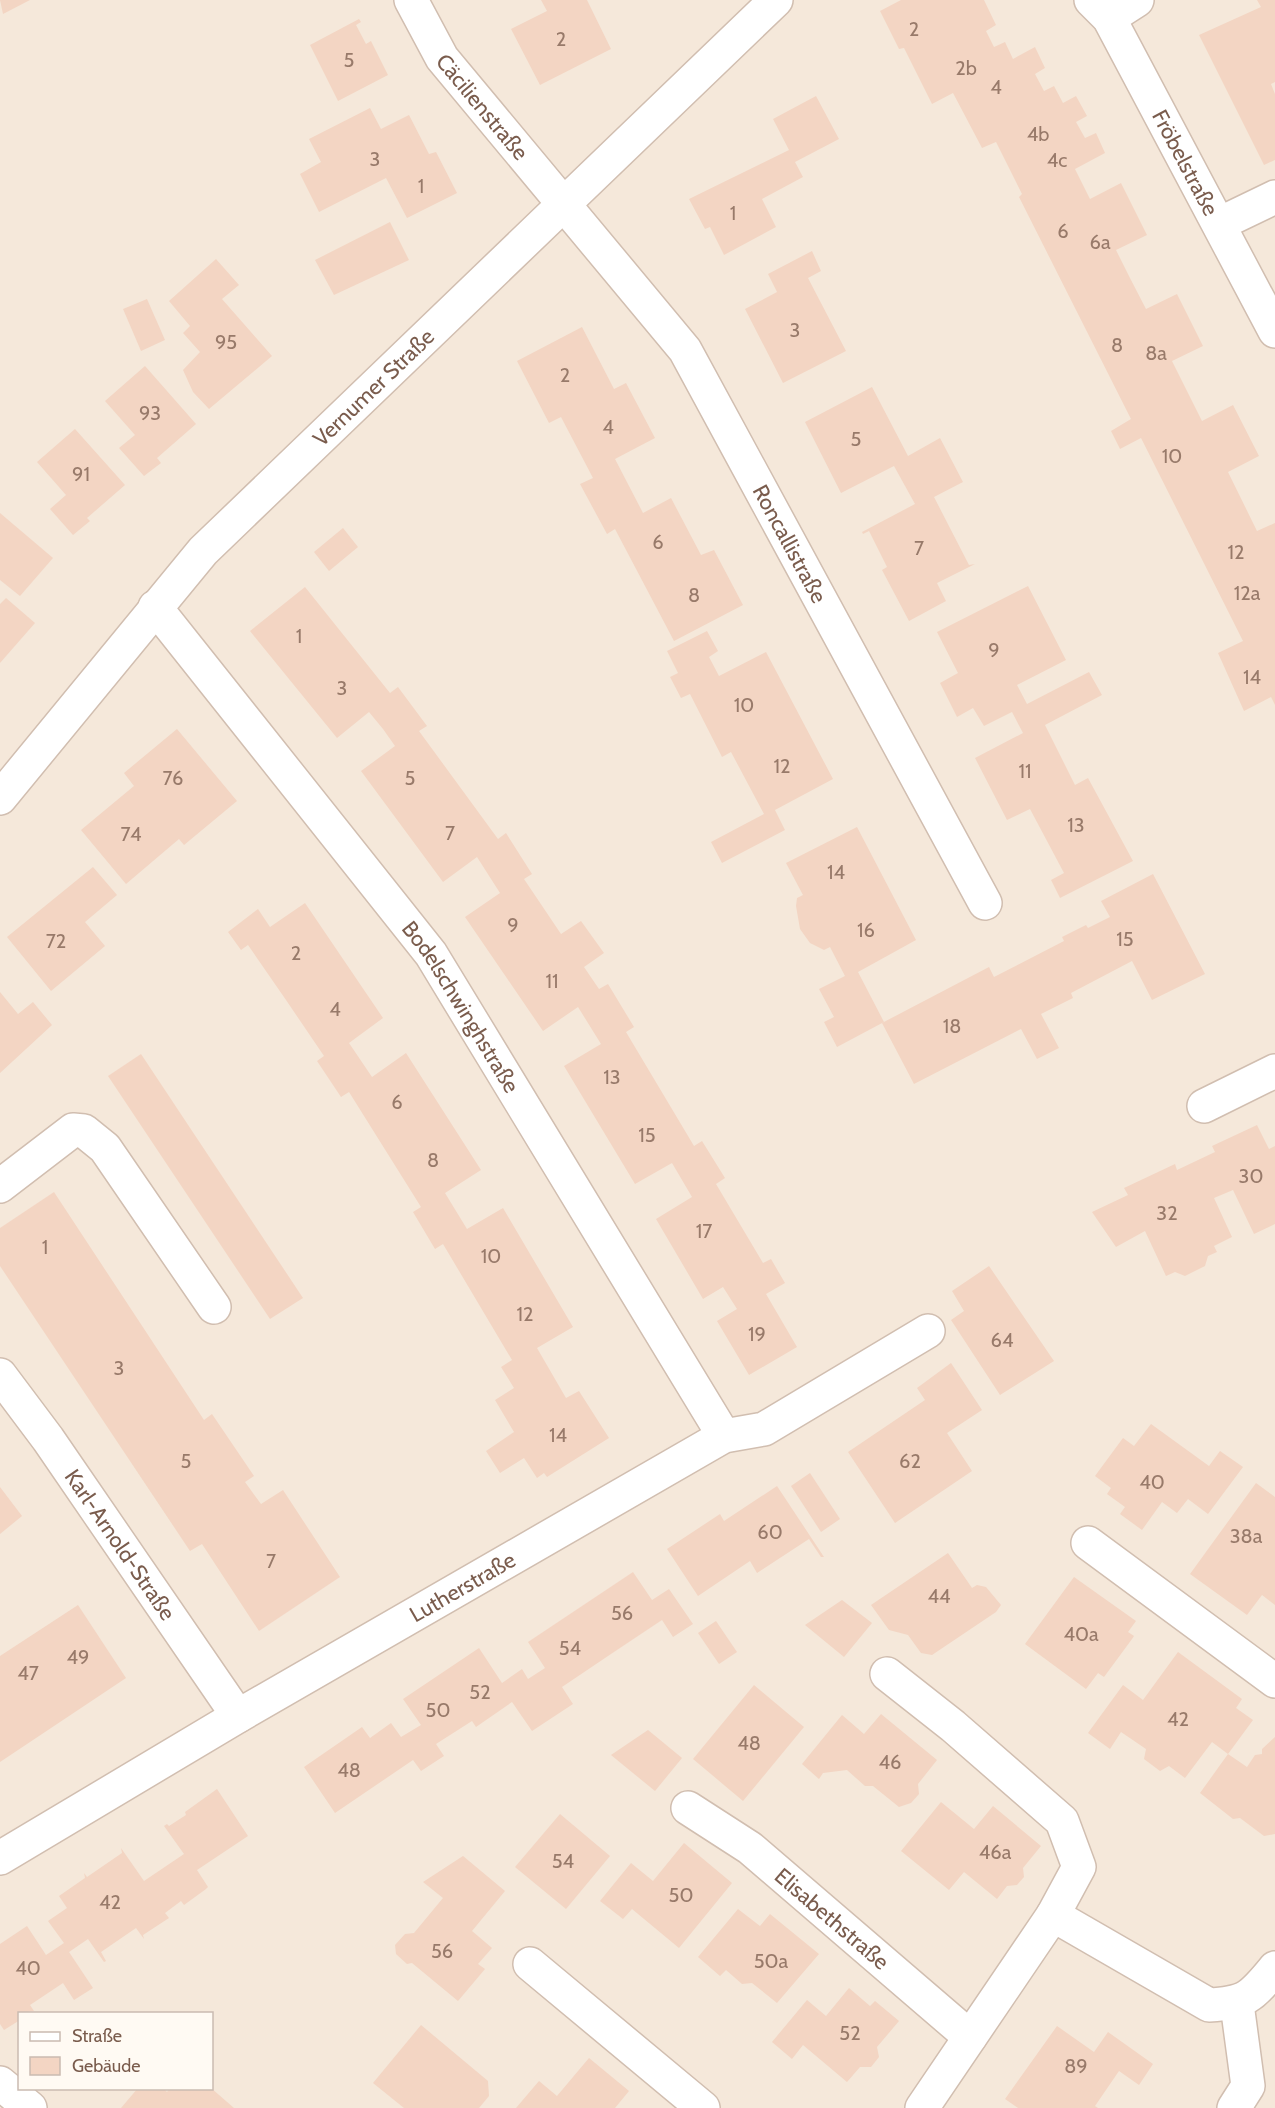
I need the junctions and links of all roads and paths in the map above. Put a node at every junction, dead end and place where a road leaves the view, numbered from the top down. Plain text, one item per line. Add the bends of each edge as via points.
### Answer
1 (411, 0) edge
2 (776, 0) edge
3 (1137, 0) edge
4 (1100, 9) edge
5 (1275, 197) edge
6 (564, 205) junction
7 (1219, 224) junction
8 (1275, 331) edge
9 (155, 607) junction
10 (0, 798) edge
11 (985, 903) dead end
12 (1275, 1071) edge
13 (1204, 1106) dead end
14 (0, 1186) edge
15 (214, 1308) dead end
16 (928, 1331) dead end
17 (0, 1375) edge
18 (724, 1436) junction
19 (1088, 1543) dead end
20 (887, 1674) dead end
21 (1275, 1681) edge
22 (238, 1716) junction
23 (688, 1808) dead end
24 (0, 1858) edge
25 (1053, 1915) junction
26 (530, 1964) dead end
27 (1275, 1968) edge
28 (1237, 2004) junction
29 (970, 2037) junction
30 (0, 2083) edge
31 (30, 2108) edge
32 (703, 2108) edge
33 (922, 2108) edge
34 (1234, 2108) edge

1 - 6 street, Cäcilienstraße via 442,58
2 - 6 street, Vernumer Straße
3 - 4 street
4 - 7 street, Fröbelstraße
5 - 7 street
6 - 9 street, Vernumer Straße via 203,551
6 - 11 street, Roncallistraße via 685,350
7 - 8 street, Fröbelstraße
9 - 10 street, Vernumer Straße
9 - 18 street, Bodelschwinghstraße via 431,954
12 - 13 street
14 - 15 street via 73,1130 84,1131 105,1148
16 - 18 street, Lutherstraße via 764,1429
17 - 22 street, Karl-Arnold-Straße
18 - 22 street, Lutherstraße
19 - 21 street
20 - 25 street via 1062,1821 1078,1868
22 - 24 street, Lutherstraße
23 - 29 street, Elisabethstraße via 750,1848
25 - 28 street via 1209,2005
25 - 29 street
26 - 32 street
27 - 28 street via 1257,1990
28 - 34 street via 1248,2086
29 - 33 street
30 - 31 street

